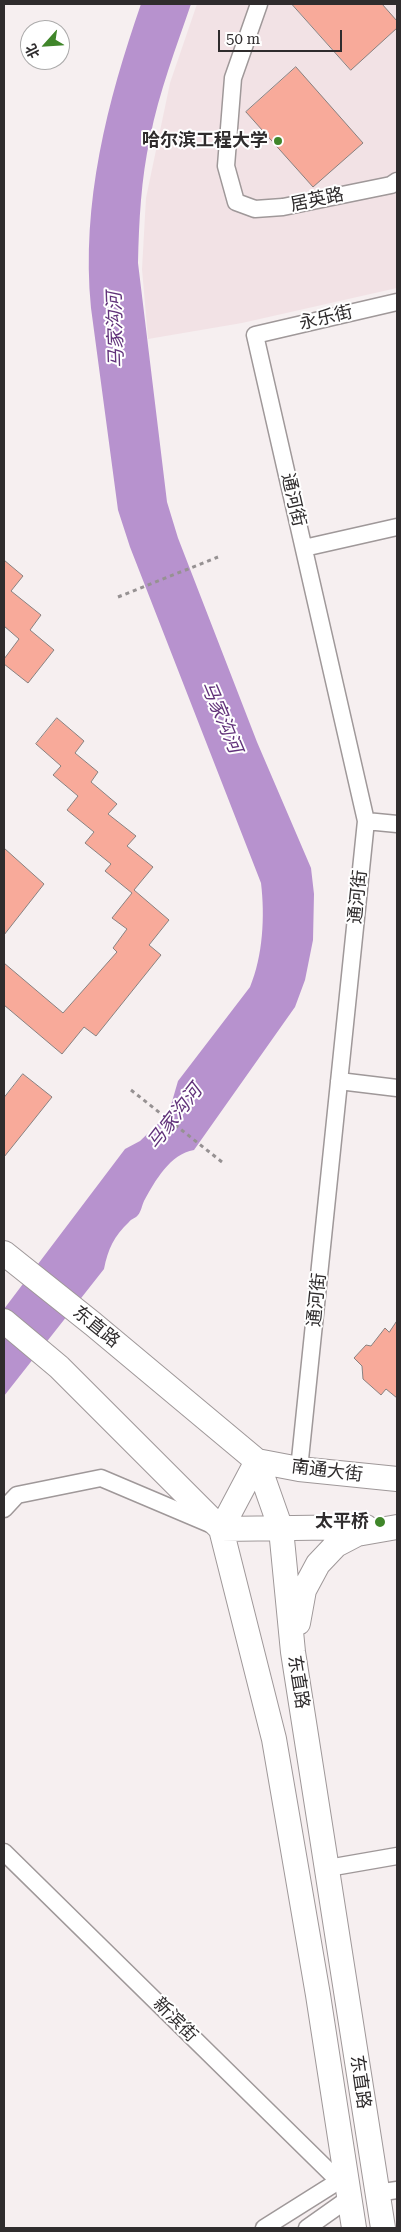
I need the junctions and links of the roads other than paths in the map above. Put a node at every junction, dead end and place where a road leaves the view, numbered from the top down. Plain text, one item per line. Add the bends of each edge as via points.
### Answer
1 (258, 4) edge
2 (397, 181) edge
3 (397, 302) edge
4 (255, 335) joint
5 (397, 527) edge
6 (304, 548) junction
7 (366, 821) junction
8 (397, 824) edge
9 (339, 1081) junction
10 (397, 1088) edge
11 (6, 1255) edge
12 (4, 1321) edge
13 (257, 1461) junction
14 (299, 1469) junction
15 (397, 1479) edge
16 (4, 1509) edge
17 (397, 1526) edge
18 (221, 1529) junction
19 (281, 1529) junction
20 (293, 1652) junction
21 (4, 1852) edge
22 (397, 1856) edge
23 (328, 1868) junction
24 (344, 2186) junction
25 (387, 2191) edge
26 (264, 2228) edge
27 (307, 2228) edge
28 (354, 2228) edge
29 (383, 2228) edge

1 - 2 street, 居英路 via 233,78 226,166 236,202 255,210 283,207 392,185
3 - 4 street, 永乐街
4 - 6 street, 通河街
5 - 6 street
6 - 7 street, 通河街
7 - 8 street
7 - 9 street, 通河街
9 - 10 street
9 - 14 street, 通河街
11 - 13 highway, 东直路
12 - 18 highway via 59,1367
13 - 14 highway, 南通大街
13 - 18 highway
13 - 19 highway, 东直路
14 - 15 highway, 南通大街
16 - 18 street via 16,1496 101,1478
17 - 19 highway
17 - 20 highway via 357,1534 336,1545 318,1564 304,1590
18 - 19 highway
18 - 24 highway, 东直路 via 274,1739 318,1995
19 - 20 highway, 东直路
20 - 23 highway, 东直路
21 - 24 street, 新滨街
22 - 23 street
23 - 25 highway, 东直路
24 - 26 street
24 - 27 street
24 - 28 highway, 东直路
25 - 29 highway, 东直路

